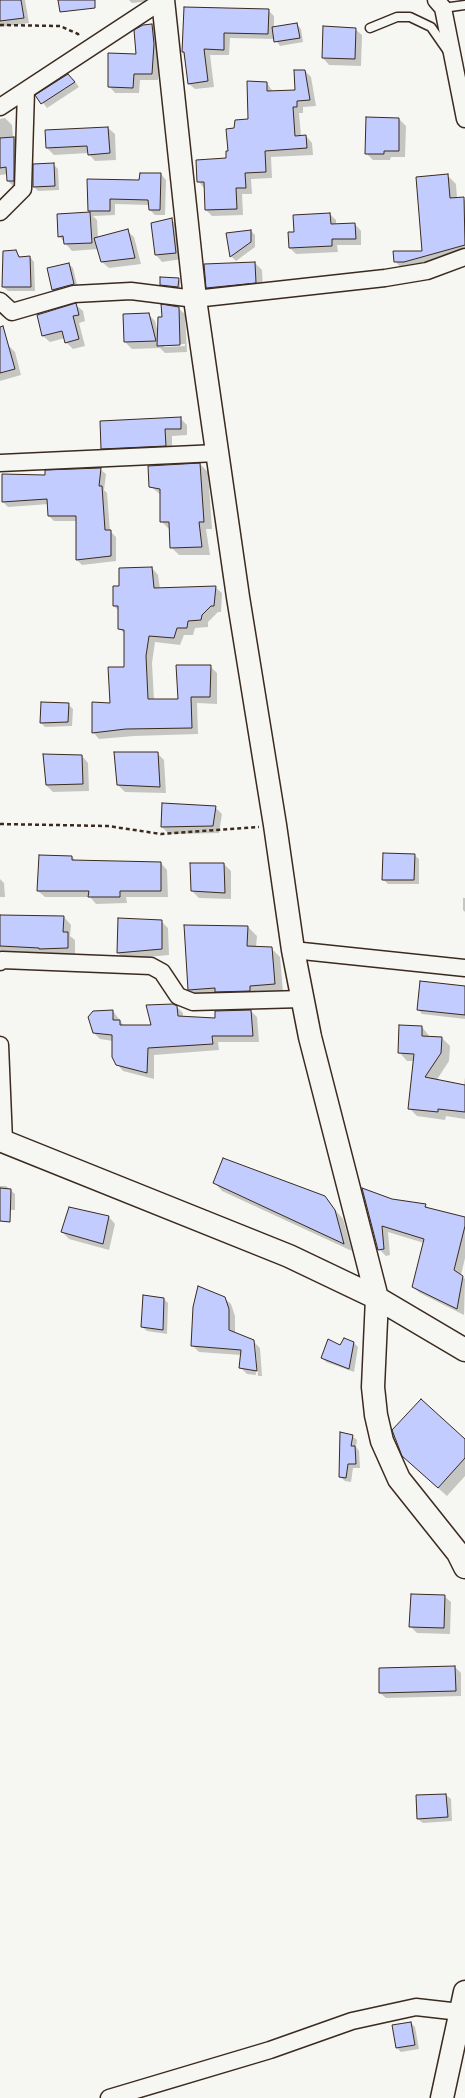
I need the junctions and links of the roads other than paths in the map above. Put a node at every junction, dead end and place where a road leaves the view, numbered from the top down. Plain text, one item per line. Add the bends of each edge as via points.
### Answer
1 (163, 0) edge
2 (439, 4) edge
3 (465, 5) edge
4 (370, 28) dead end
5 (453, 59) junction
6 (26, 90) junction
7 (0, 106) edge
8 (465, 119) edge
9 (0, 212) edge
10 (465, 257) edge
11 (195, 299) junction
12 (0, 301) edge
13 (217, 453) junction
14 (0, 463) edge
15 (293, 950) junction
16 (0, 962) edge
17 (465, 968) edge
18 (302, 999) junction
19 (0, 1045) edge
20 (2, 1141) edge
21 (377, 1298) junction
22 (465, 1350) edge
23 (465, 1566) edge
24 (463, 2002) edge
25 (109, 2098) edge
26 (442, 2098) edge

1 - 6 street
1 - 11 street
2 - 3 lane
2 - 5 street
4 - 5 lane via 397,17 410,17 431,27
5 - 8 street
6 - 7 street
6 - 9 street via 23,189
10 - 11 street via 427,271 386,278
11 - 12 street via 131,291 74,294 12,312
11 - 13 street
13 - 14 street
13 - 15 street via 276,825
15 - 17 street
15 - 18 street
16 - 18 street via 2,960 151,966 162,972 178,996 193,1002
18 - 21 street
19 - 20 street
20 - 21 street via 289,1256
21 - 22 street
21 - 23 street via 373,1387 382,1441 399,1479 458,1553
24 - 25 street via 416,2007 352,2021 270,2050
24 - 26 street

